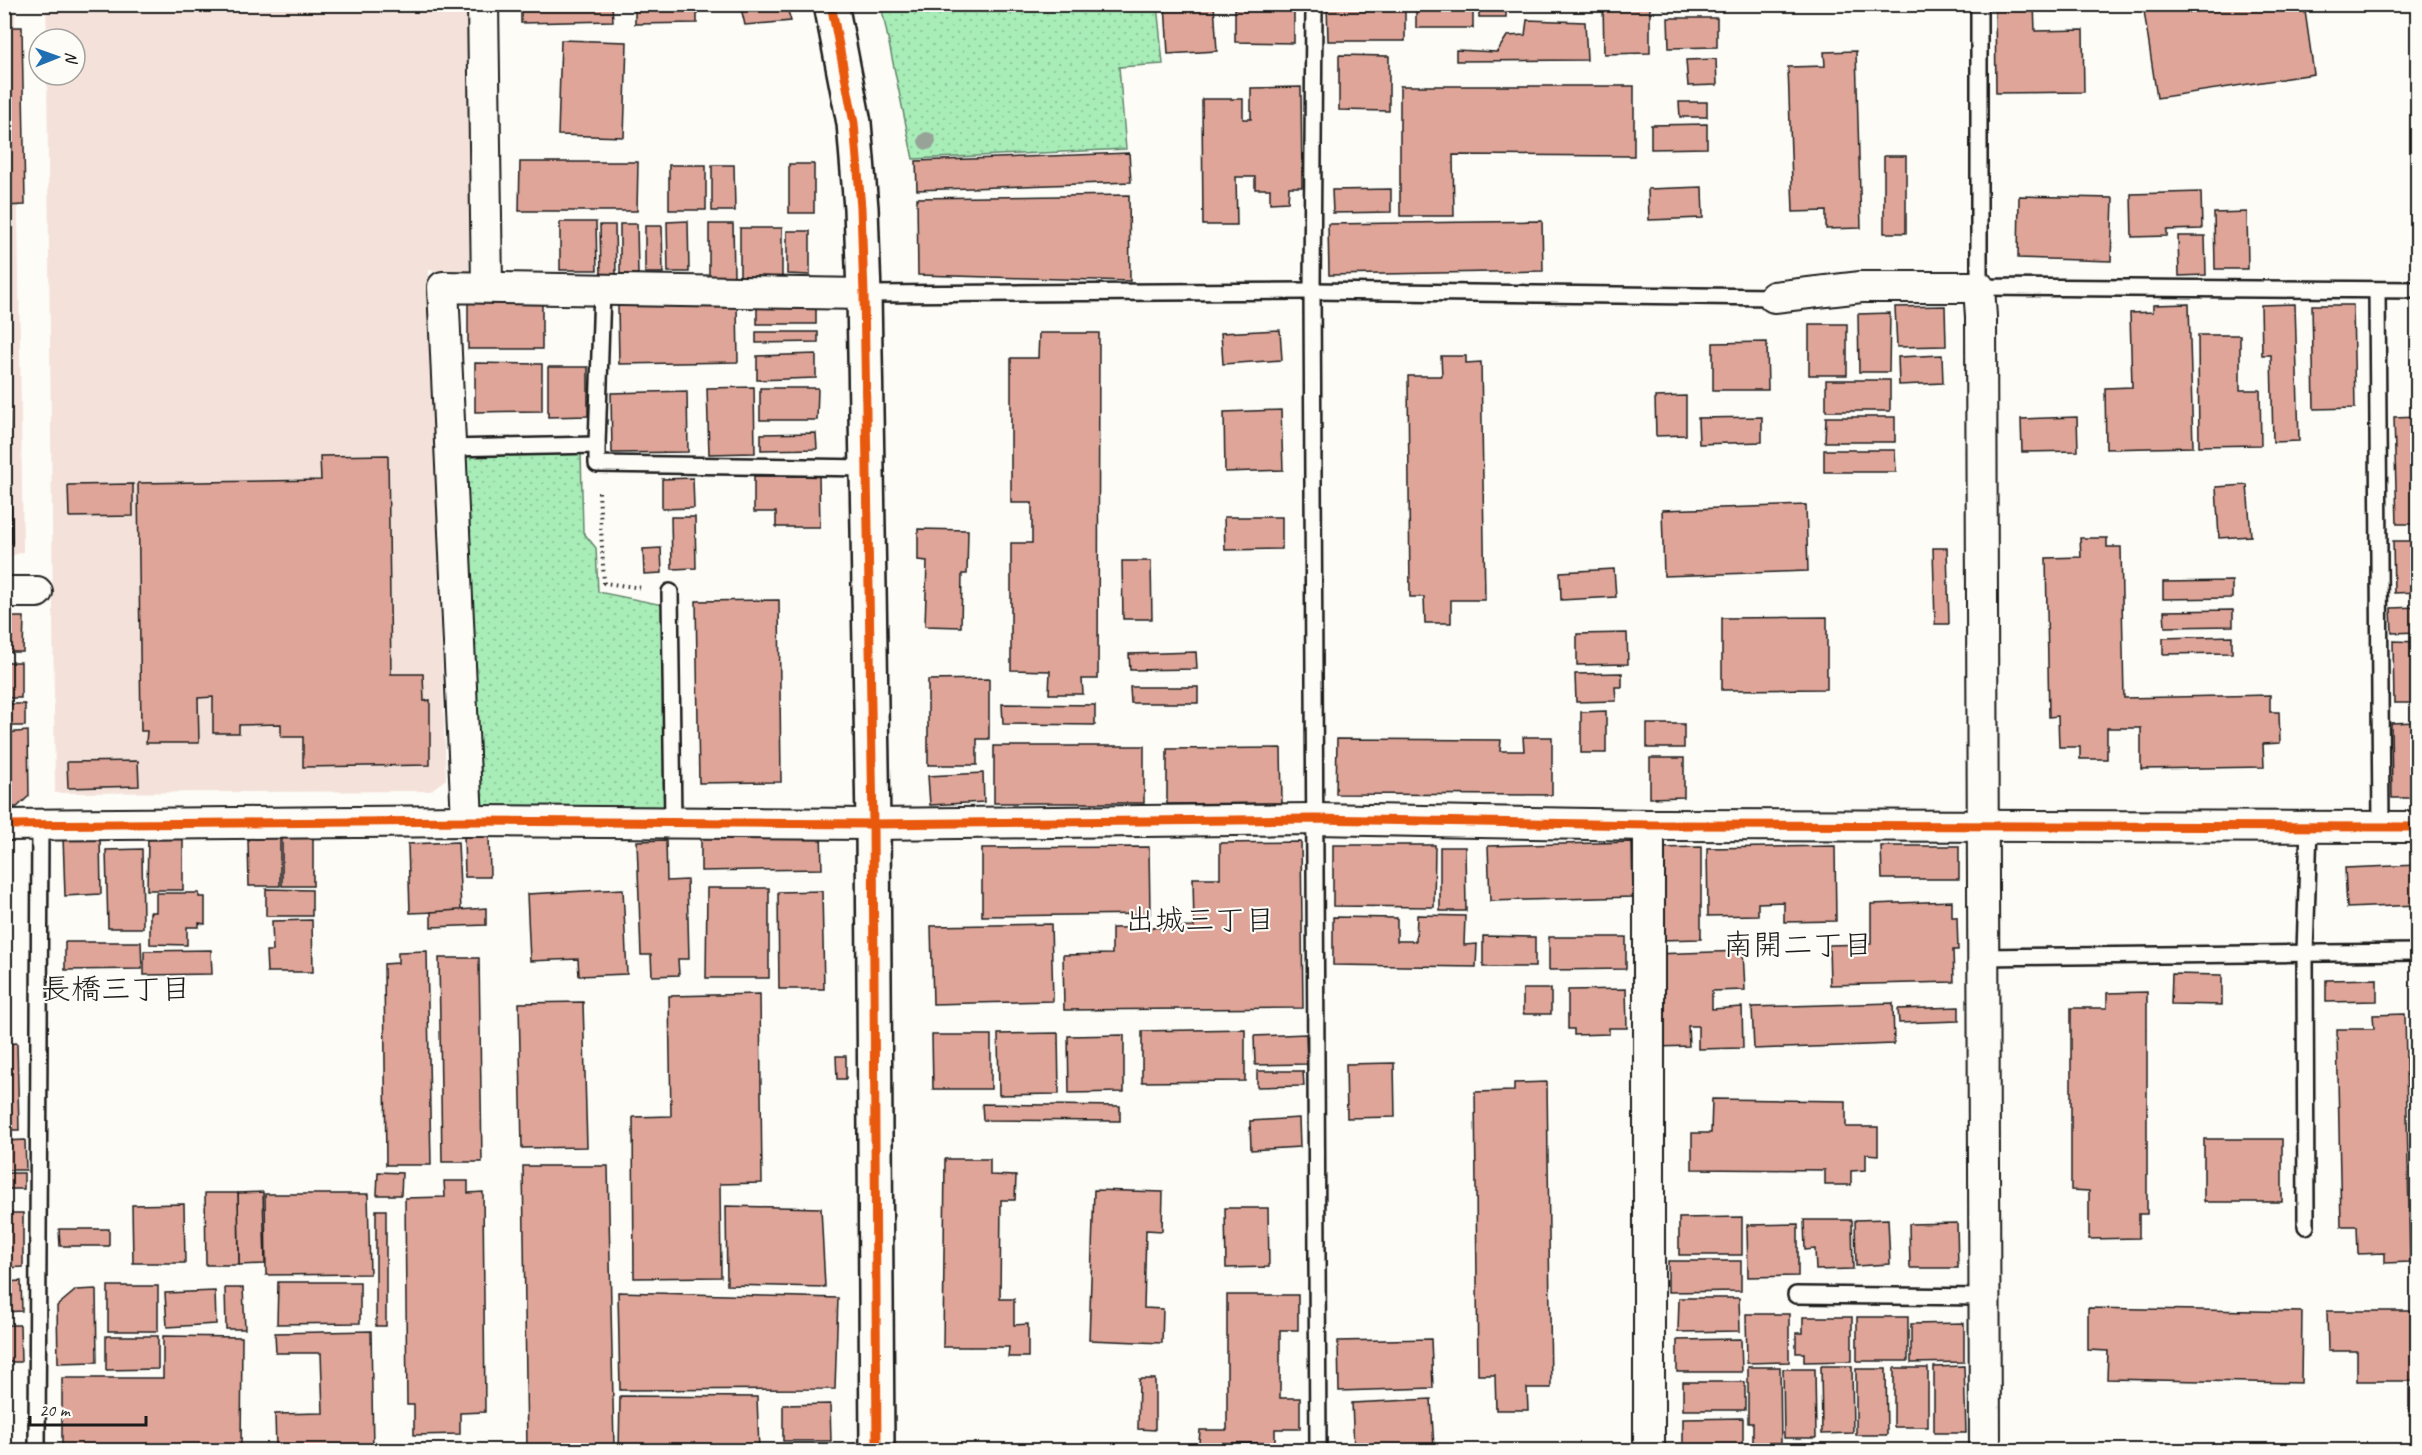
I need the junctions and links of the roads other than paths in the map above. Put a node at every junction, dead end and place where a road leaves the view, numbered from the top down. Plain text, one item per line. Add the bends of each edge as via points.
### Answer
1 (483, 4) edge
2 (831, 4) edge
3 (1314, 4) edge
4 (1979, 4) edge
5 (487, 287) junction
6 (1979, 287) junction
7 (602, 290) junction
8 (2418, 290) edge
9 (1312, 291) junction
10 (2377, 291) junction
11 (864, 294) junction
12 (1774, 297) joint
13 (597, 445) junction
14 (449, 448) junction
15 (867, 468) junction
16 (4, 592) edge
17 (37, 592) dead end
18 (670, 592) road end
19 (1315, 819) junction
20 (467, 821) junction
21 (674, 821) junction
22 (873, 824) junction
23 (4, 825) edge
24 (39, 825) junction
25 (1648, 825) junction
26 (1984, 825) junction
27 (2309, 826) junction
28 (2381, 827) junction
29 (2418, 827) edge
30 (2418, 952) edge
31 (2305, 953) junction
32 (1983, 957) junction
33 (2306, 1226) dead end
34 (1796, 1295) dead end
35 (1985, 1297) junction
36 (37, 1450) edge
37 (877, 1450) edge
38 (1318, 1450) edge
39 (1648, 1450) edge
40 (1985, 1450) edge

1 - 5 street
2 - 11 street via 854,123
3 - 9 lane
4 - 6 lane
5 - 7 street
5 - 14 street via 443,287
6 - 10 lane
6 - 12 street via 1861,287
6 - 26 street
7 - 11 street
7 - 13 lane
8 - 10 lane
9 - 11 lane
9 - 12 lane
9 - 19 lane
10 - 28 lane
11 - 15 street
13 - 14 lane
13 - 15 lane via 597,464
14 - 20 street
15 - 22 street
16 - 17 street
18 - 21 lane
19 - 22 street
19 - 25 street
19 - 38 lane
20 - 21 street
20 - 24 street
21 - 22 street
22 - 37 street
23 - 24 street
24 - 36 lane
25 - 26 street
25 - 39 street
26 - 27 street
26 - 32 street
27 - 28 street
27 - 31 lane
28 - 29 street
30 - 31 lane
31 - 32 lane
31 - 33 lane
32 - 35 street
34 - 35 lane
35 - 40 street

